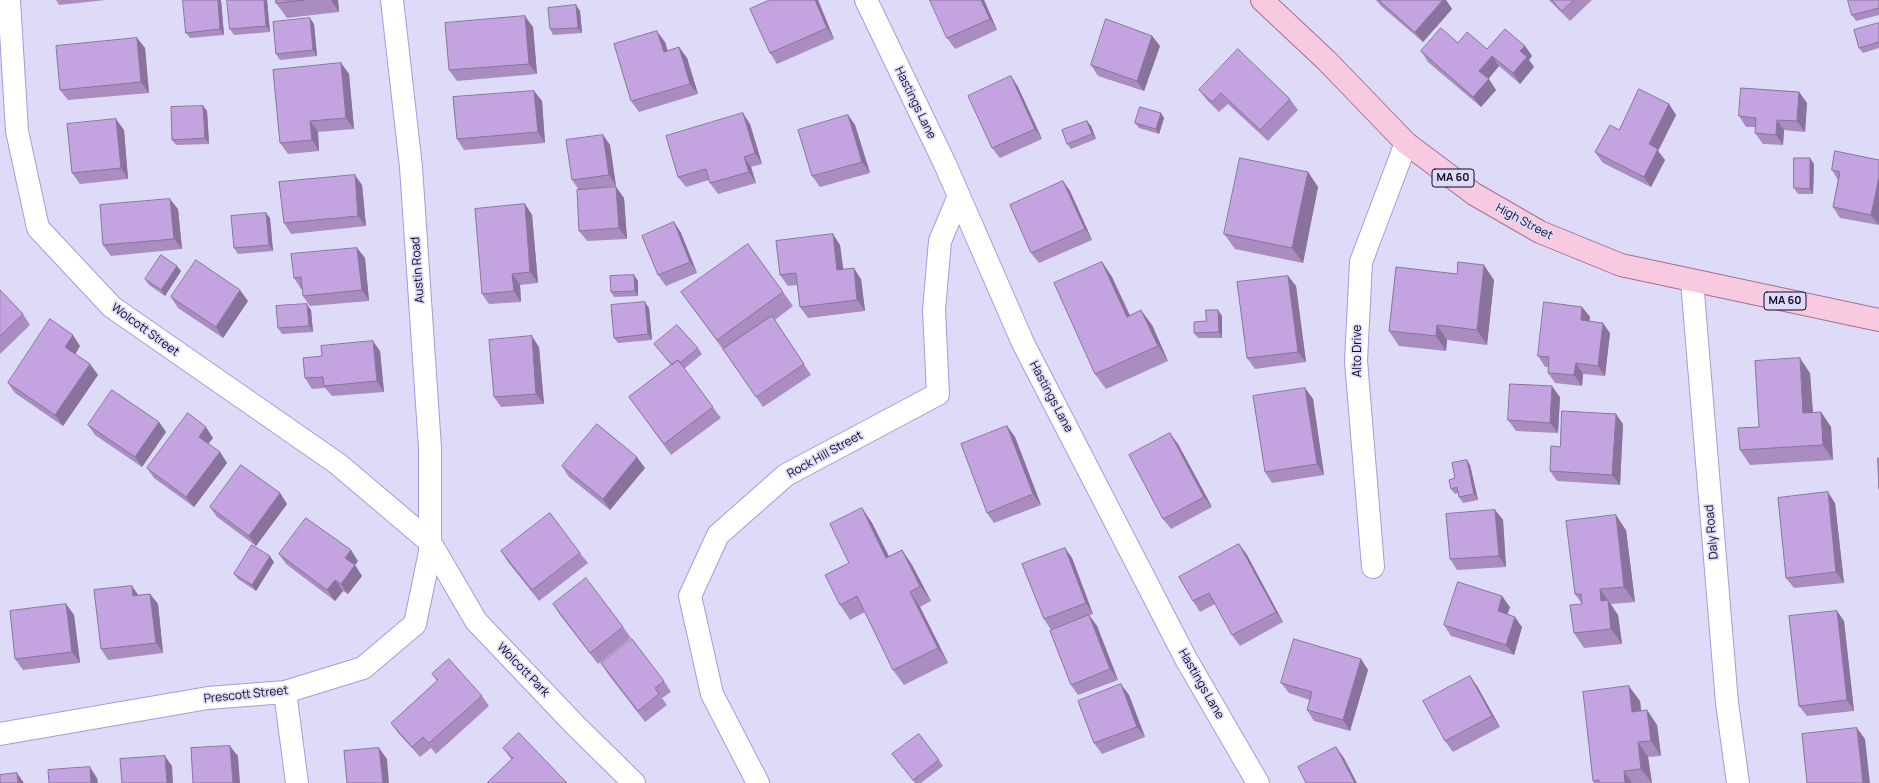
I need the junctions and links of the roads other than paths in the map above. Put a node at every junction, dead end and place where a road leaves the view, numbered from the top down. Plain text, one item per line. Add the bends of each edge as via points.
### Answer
1 (9, 0) edge
2 (392, 0) edge
3 (866, 0) edge
4 (1262, 0) edge
5 (1406, 143) junction
6 (959, 196) junction
7 (1692, 281) junction
8 (1879, 320) edge
9 (430, 542) junction
10 (1373, 566) dead end
11 (285, 692) junction
12 (0, 734) edge
13 (297, 783) edge
14 (634, 783) edge
15 (758, 783) edge
16 (1258, 783) edge
17 (1738, 783) edge

1 - 9 street, Wolcott Street via 17,131 38,228 112,307 338,464
2 - 9 street, Austin Road via 411,167 430,448
3 - 6 street, Hastings Lane
4 - 5 main road, High Street / MA 60
5 - 7 main road, High Street / MA 60 via 1474,194 1540,232 1621,265
5 - 10 street, Alto Drive via 1361,262 1356,361
6 - 15 street, Rock Hill Street via 940,241 934,310 938,394 786,475 718,535 690,596 712,694
6 - 16 street, Hastings Lane via 1022,343 1186,659
7 - 8 main road, High Street / MA 60
7 - 17 street, Daly Road via 1727,703
9 - 11 street, Prescott Street via 415,624 363,668
9 - 14 street, Wolcott Park via 476,621
11 - 12 street, Prescott Street via 208,698
11 - 13 street

